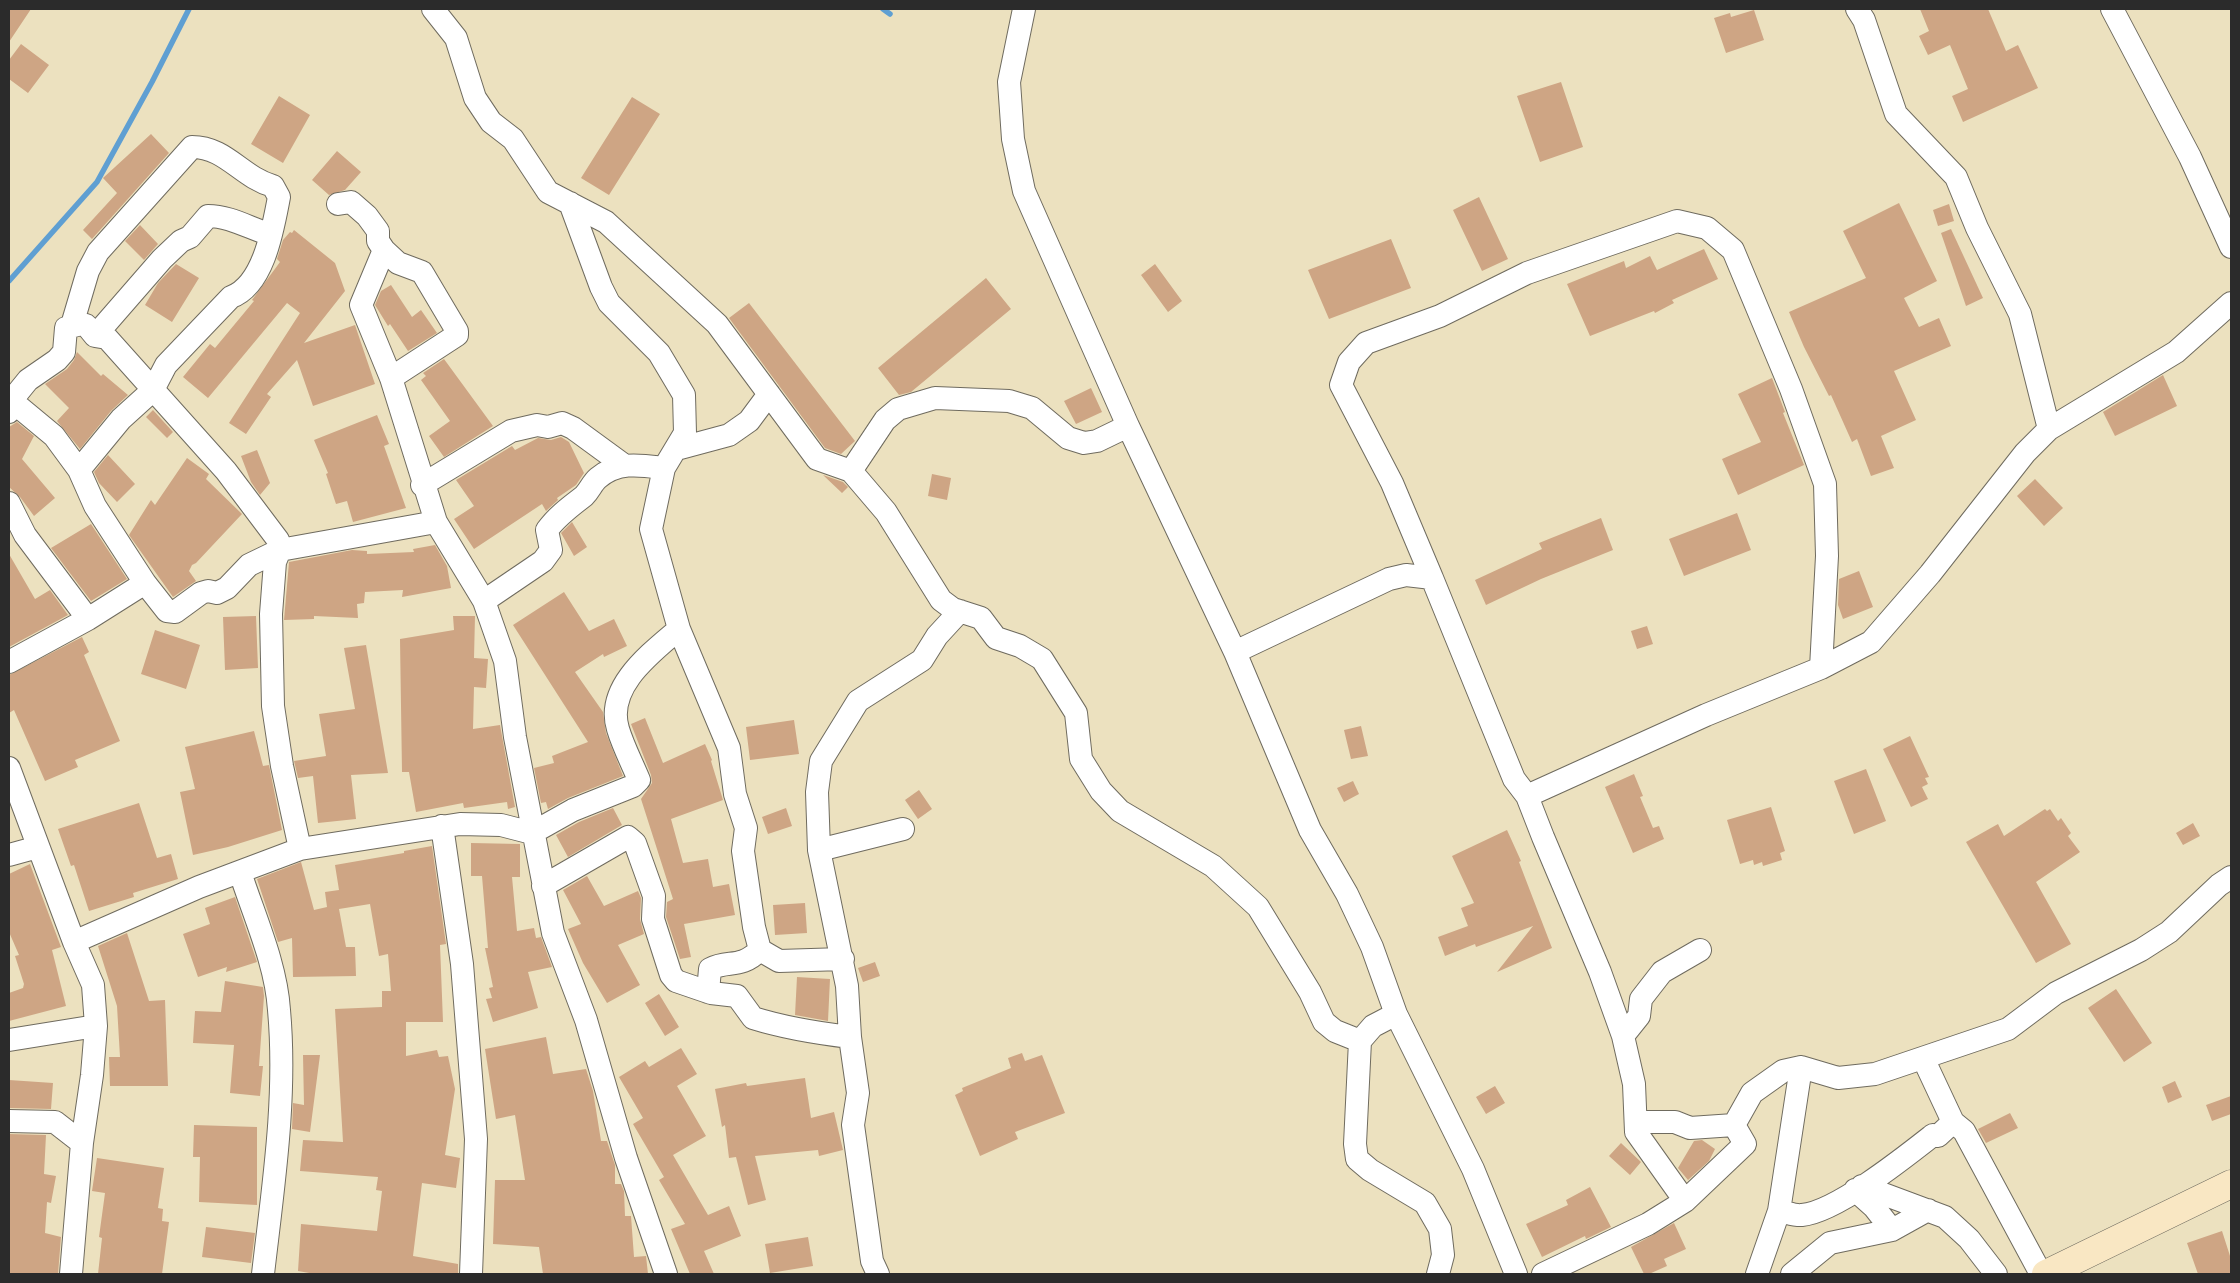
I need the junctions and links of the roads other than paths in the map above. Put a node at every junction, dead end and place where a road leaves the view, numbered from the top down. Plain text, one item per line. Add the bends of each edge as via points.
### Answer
1 (432, 9) edge
2 (1024, 9) edge
3 (1857, 9) edge
4 (2112, 9) edge
5 (570, 203) junction
6 (338, 204) dead end
7 (269, 234) junction
8 (2231, 247) edge
9 (384, 250) junction
10 (2231, 303) edge
11 (72, 325) junction
12 (95, 336) junction
13 (391, 378) junction
14 (153, 390) junction
15 (769, 394) junction
16 (11, 407) edge
17 (1128, 426) junction
18 (2049, 429) junction
19 (677, 450) junction
20 (625, 466) junction
21 (664, 468) junction
22 (80, 470) junction
23 (852, 471) junction
24 (422, 485) junction
25 (9, 503) edge
26 (436, 522) junction
27 (280, 550) junction
28 (1432, 578) junction
29 (144, 584) junction
30 (484, 601) junction
31 (960, 611) junction
32 (88, 619) junction
33 (679, 629) junction
34 (1235, 652) junction
35 (9, 662) edge
36 (1822, 668) junction
37 (9, 768) edge
38 (1528, 796) junction
39 (442, 826) junction
40 (902, 829) dead end
41 (532, 833) junction
42 (38, 848) junction
43 (300, 849) junction
44 (819, 850) junction
45 (9, 855) edge
46 (240, 872) junction
47 (2231, 877) edge
48 (543, 886) junction
49 (74, 942) junction
50 (760, 950) junction
51 (1700, 950) dead end
52 (843, 959) junction
53 (708, 992) junction
54 (1396, 1014) junction
55 (96, 1026) junction
56 (1622, 1036) junction
57 (850, 1037) junction
58 (9, 1040) edge
59 (1360, 1041) junction
60 (1923, 1058) junction
61 (1802, 1067) junction
62 (9, 1121) edge
63 (1636, 1122) junction
64 (1953, 1122) junction
65 (1734, 1126) junction
66 (82, 1143) junction
67 (2231, 1184) edge
68 (1858, 1188) junction
69 (1685, 1201) junction
70 (1928, 1210) junction
71 (1779, 1211) junction
72 (1892, 1230) junction
73 (71, 1274) edge
74 (263, 1274) edge
75 (471, 1274) edge
76 (666, 1274) edge
77 (878, 1274) edge
78 (1438, 1274) edge
79 (1516, 1274) edge
80 (1543, 1274) edge
81 (1757, 1274) edge
82 (1792, 1274) edge
83 (1996, 1274) edge
84 (2042, 1274) edge
85 (2046, 1274) edge

1 - 5 street via 456,38 475,98 491,122 512,139 548,192
2 - 17 street via 1009,82 1013,139 1024,191
3 - 18 street via 1864,20 1896,114 1956,177 1977,228 2020,314
4 - 8 street via 2190,157
5 - 15 street via 606,222 717,324
5 - 19 street via 609,302 659,353 684,395 685,433
6 - 9 street via 352,202 367,216 378,231 378,241
7 - 11 street via 279,197 273,186 260,182 210,148 192,147 98,252 88,272
7 - 12 street via 242,222 208,216 190,237 162,259
7 - 14 street via 264,259 251,280 241,293 230,297 166,365
9 - 13 street via 361,305
9 - 13 street via 398,262 422,272 457,331 457,335
10 - 18 street via 2176,352
11 - 12 street via 86,325
11 - 16 street via 66,328 64,352 28,380
12 - 14 street via 108,338
13 - 24 street
14 - 22 street via 121,419
14 - 27 street via 226,471 278,540
15 - 19 street via 749,421 729,435
15 - 23 street via 817,458
16 - 22 street via 54,436
17 - 23 street via 1097,442 1084,443 1068,438 1032,408 1009,401 935,398 898,409 885,420
17 - 34 street
18 - 36 street via 2025,453 1930,574 1871,642
19 - 21 street
20 - 21 street
20 - 24 street via 573,428 562,423 537,425 511,431
20 - 30 street via 610,469 596,479 589,492 554,520 548,530 551,550 543,561
21 - 33 street via 651,529
22 - 29 street via 95,506
23 - 31 street via 886,512 941,600
24 - 26 street
25 - 32 street via 25,535
26 - 27 street
26 - 30 street
27 - 29 street via 249,565 227,588 217,593 201,593 175,612 167,611
27 - 43 street via 275,562 271,614 273,706
28 - 34 street via 1406,575 1389,579
28 - 36 street via 1392,483 1341,385 1348,362 1366,343 1440,316 1527,273 1677,222 1707,228 1733,250 1791,389 1825,484 1828,556
28 - 38 street via 1514,779
29 - 32 street
30 - 41 street via 505,661
31 - 44 street via 937,636 922,660 858,701 821,761 817,792
31 - 59 street via 981,618 996,638 1020,646 1042,659 1076,712 1081,759 1101,791 1120,811 1213,866 1258,908 1310,992 1324,1022 1334,1031
32 - 35 street
33 - 41 street via 640,663 622,690 615,714 617,729 639,780 633,786 573,810
33 - 50 street via 729,748 735,794 746,828 743,851
34 - 54 street via 1310,830 1347,894 1372,947
36 - 38 street via 1706,715
37 - 42 street
38 - 56 street via 1600,972
39 - 41 street via 501,825
39 - 43 street
39 - 75 street via 462,964 476,1139
40 - 44 street
41 - 48 street
42 - 45 street
42 - 49 street
43 - 46 street
44 - 52 street
46 - 49 street
46 - 74 street via 272,970 280,1009 282,1102
47 - 60 street via 2169,932 2056,993 2008,1029
48 - 53 street via 628,837 635,843 654,896 652,919 668,970 676,981
48 - 76 street via 553,933 586,1020 626,1158
49 - 55 street via 93,985
50 - 52 street via 779,961
50 - 53 street via 751,959 736,965 710,969
51 - 56 street via 1662,972 1641,999 1639,1016
52 - 57 street
53 - 57 street via 737,996 753,1018 781,1024 795,1031
54 - 59 street via 1373,1026
54 - 79 street via 1474,1169
55 - 58 street
55 - 66 street
56 - 63 street via 1634,1084
57 - 77 street via 858,1093 852,1125 872,1261
59 - 78 street via 1354,1144 1358,1159 1370,1170 1425,1203 1440,1229 1443,1255
60 - 61 street via 1875,1074 1838,1078
60 - 64 street
61 - 65 street via 1783,1071 1752,1093
61 - 71 street
62 - 66 street via 55,1122
63 - 65 street via 1675,1122 1690,1128
63 - 69 street via 1636,1132
64 - 68 street via 1938,1136 1933,1135
64 - 84 street via 1964,1131
65 - 69 street via 1745,1144
66 - 73 street
67 - 85 main road
68 - 70 street
68 - 71 street via 1824,1210 1801,1216
68 - 72 street
69 - 80 street via 1648,1224
70 - 72 street
70 - 83 street via 1945,1217 1970,1239
71 - 81 street
72 - 82 street via 1830,1243

